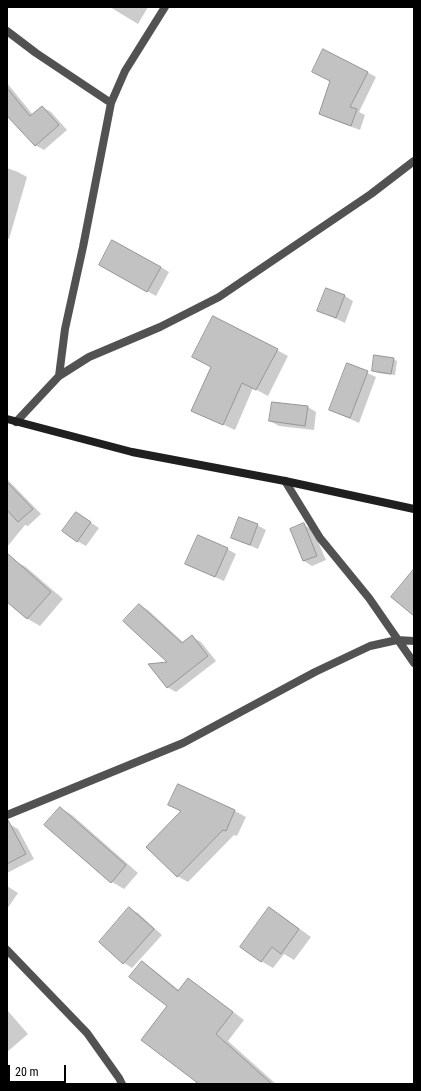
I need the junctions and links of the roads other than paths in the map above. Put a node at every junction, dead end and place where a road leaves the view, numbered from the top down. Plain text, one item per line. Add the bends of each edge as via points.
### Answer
1 (165, 7) edge
2 (7, 31) edge
3 (111, 103) junction
4 (414, 161) edge
5 (59, 376) junction
6 (7, 419) edge
7 (16, 422) junction
8 (285, 481) junction
9 (414, 509) edge
10 (397, 640) junction
11 (414, 641) edge
12 (414, 663) edge
13 (7, 815) edge
14 (7, 950) edge
15 (122, 1084) edge

1 - 3 street via 125,71
2 - 3 street
3 - 5 street via 65,329
4 - 5 street via 371,194 219,297 160,328 89,357
5 - 7 street
6 - 7 street
7 - 8 street via 132,452
8 - 9 street
8 - 10 street via 320,538 369,598
10 - 11 street
10 - 12 street
10 - 13 street via 370,646 183,742
14 - 15 street via 87,1034

